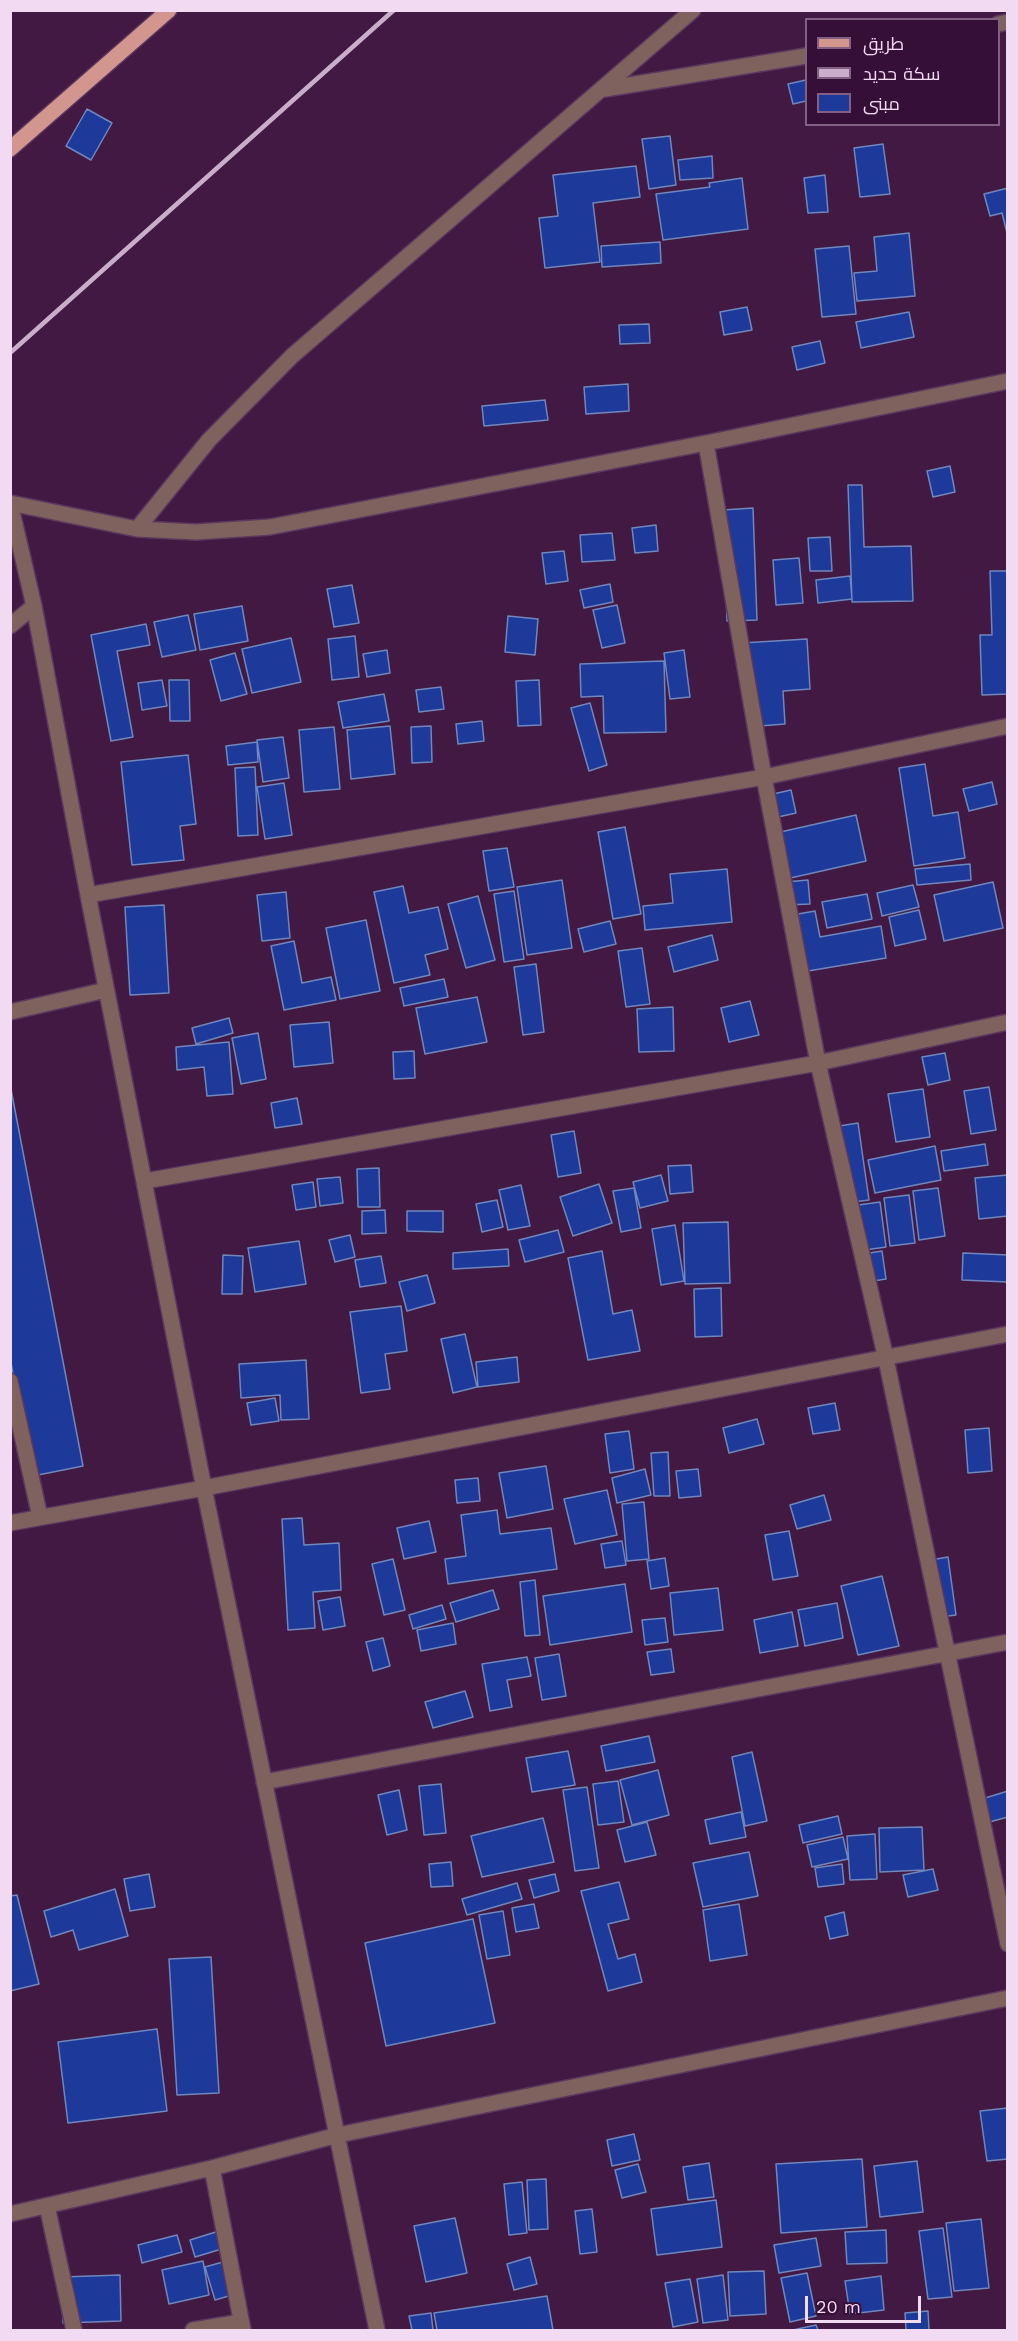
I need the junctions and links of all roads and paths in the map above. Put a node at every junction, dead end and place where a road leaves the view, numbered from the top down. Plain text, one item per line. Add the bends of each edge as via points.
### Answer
1 (169, 10) edge
2 (693, 10) edge
3 (805, 56) edge
4 (604, 89) junction
5 (10, 149) edge
6 (1008, 381) edge
7 (706, 443) junction
8 (10, 503) edge
9 (137, 529) junction
10 (34, 606) junction
11 (10, 626) edge
12 (1008, 726) edge
13 (764, 777) junction
14 (88, 895) junction
15 (106, 990) junction
16 (10, 1012) edge
17 (1008, 1022) edge
18 (818, 1063) junction
19 (145, 1181) junction
20 (1008, 1334) edge
21 (886, 1359) junction
22 (10, 1381) edge
23 (204, 1488) junction
24 (40, 1517) junction
25 (10, 1523) edge
26 (1008, 1642) edge
27 (948, 1654) junction
28 (264, 1782) junction
29 (1008, 1944) edge
30 (1008, 1998) edge
31 (338, 2135) junction
32 (212, 2168) junction
33 (47, 2206) junction
34 (10, 2214) edge
35 (242, 2326) edge
36 (74, 2331) edge
37 (192, 2331) edge
38 (377, 2331) edge

1 - 5 main road
2 - 4 street
3 - 4 street
4 - 9 street via 292,356 210,440
6 - 7 street
7 - 9 street via 270,527 196,532
7 - 13 street
8 - 9 street
8 - 10 street
10 - 11 street
10 - 14 street
12 - 13 street
13 - 14 street
13 - 18 street
14 - 15 street
15 - 16 street
15 - 19 street
17 - 18 street
18 - 19 street
18 - 21 street
19 - 23 street
20 - 21 street
21 - 23 street
21 - 27 street
22 - 24 street
23 - 24 street
23 - 28 street
24 - 25 street
26 - 27 street
27 - 28 street
27 - 29 street
28 - 31 street
30 - 31 street
31 - 32 street
31 - 38 street
32 - 33 street
32 - 35 street
33 - 34 street
33 - 36 street
35 - 37 street

